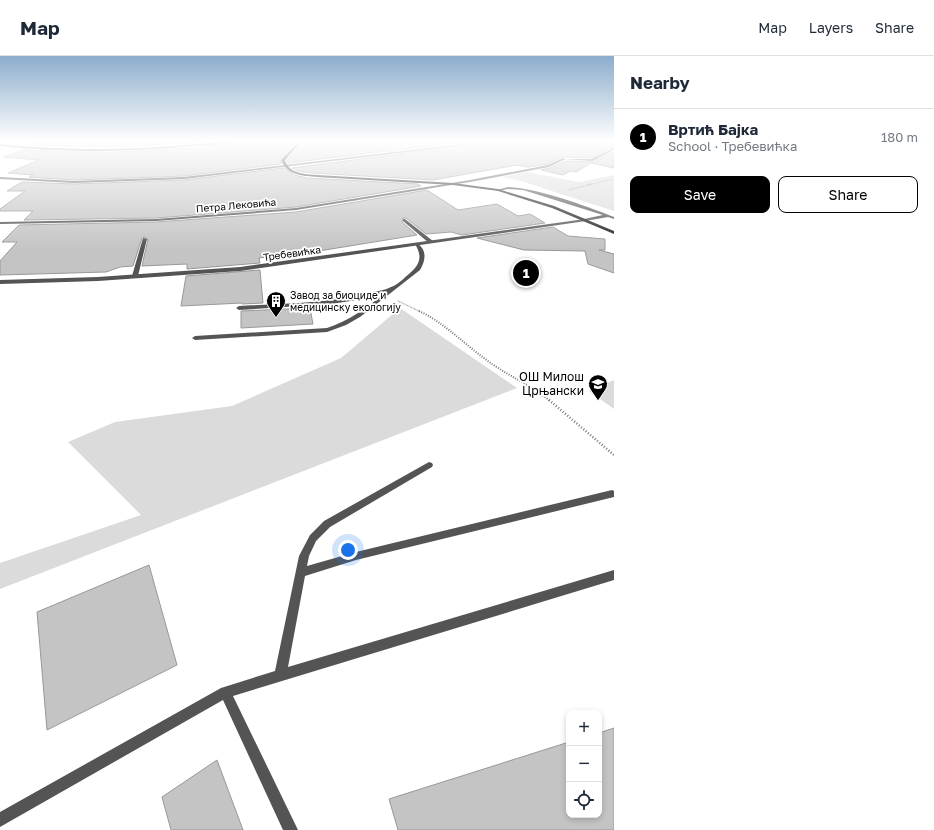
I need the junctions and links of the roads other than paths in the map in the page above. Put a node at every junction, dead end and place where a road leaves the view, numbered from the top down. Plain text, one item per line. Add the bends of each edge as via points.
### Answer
1 (201, 176) edge
2 (327, 176) edge
3 (495, 176) edge
4 (0, 178) edge
5 (453, 184) junction
6 (498, 190) junction
7 (608, 216) junction
8 (614, 218) edge
9 (404, 220) dead end
10 (585, 220) junction
11 (0, 223) edge
12 (614, 233) edge
13 (145, 239) dead end
14 (431, 242) junction
15 (417, 244) junction
16 (135, 276) junction
17 (0, 282) edge
18 (394, 288) junction
19 (239, 308) dead end
20 (195, 338) dead end
21 (429, 465) dead end
22 (612, 494) dead end
23 (301, 573) junction
24 (614, 575) edge
25 (280, 676) junction
26 (224, 692) junction
27 (0, 820) edge
28 (291, 830) edge

1 - 4 street via 74,182
2 - 5 street
3 - 5 street, Петра Лековића
5 - 6 street
5 - 11 street, Петра Лековића via 318,206 231,215 92,222
6 - 7 street via 523,189
6 - 10 street via 543,203
7 - 8 street
7 - 10 street, Требевићка
9 - 14 street
10 - 12 street
10 - 14 street, Требевићка
13 - 16 street
14 - 15 street, Требевићка
15 - 16 street, Требевићка via 240,269
15 - 18 street via 423,253 423,261 418,269
16 - 17 street, Требевићка
18 - 19 street via 331,302
18 - 20 street via 351,321 339,327 327,330
21 - 23 street via 327,524 313,538 304,556
22 - 23 street via 356,556
23 - 25 street
24 - 25 street
25 - 26 street
26 - 27 street
26 - 28 street

